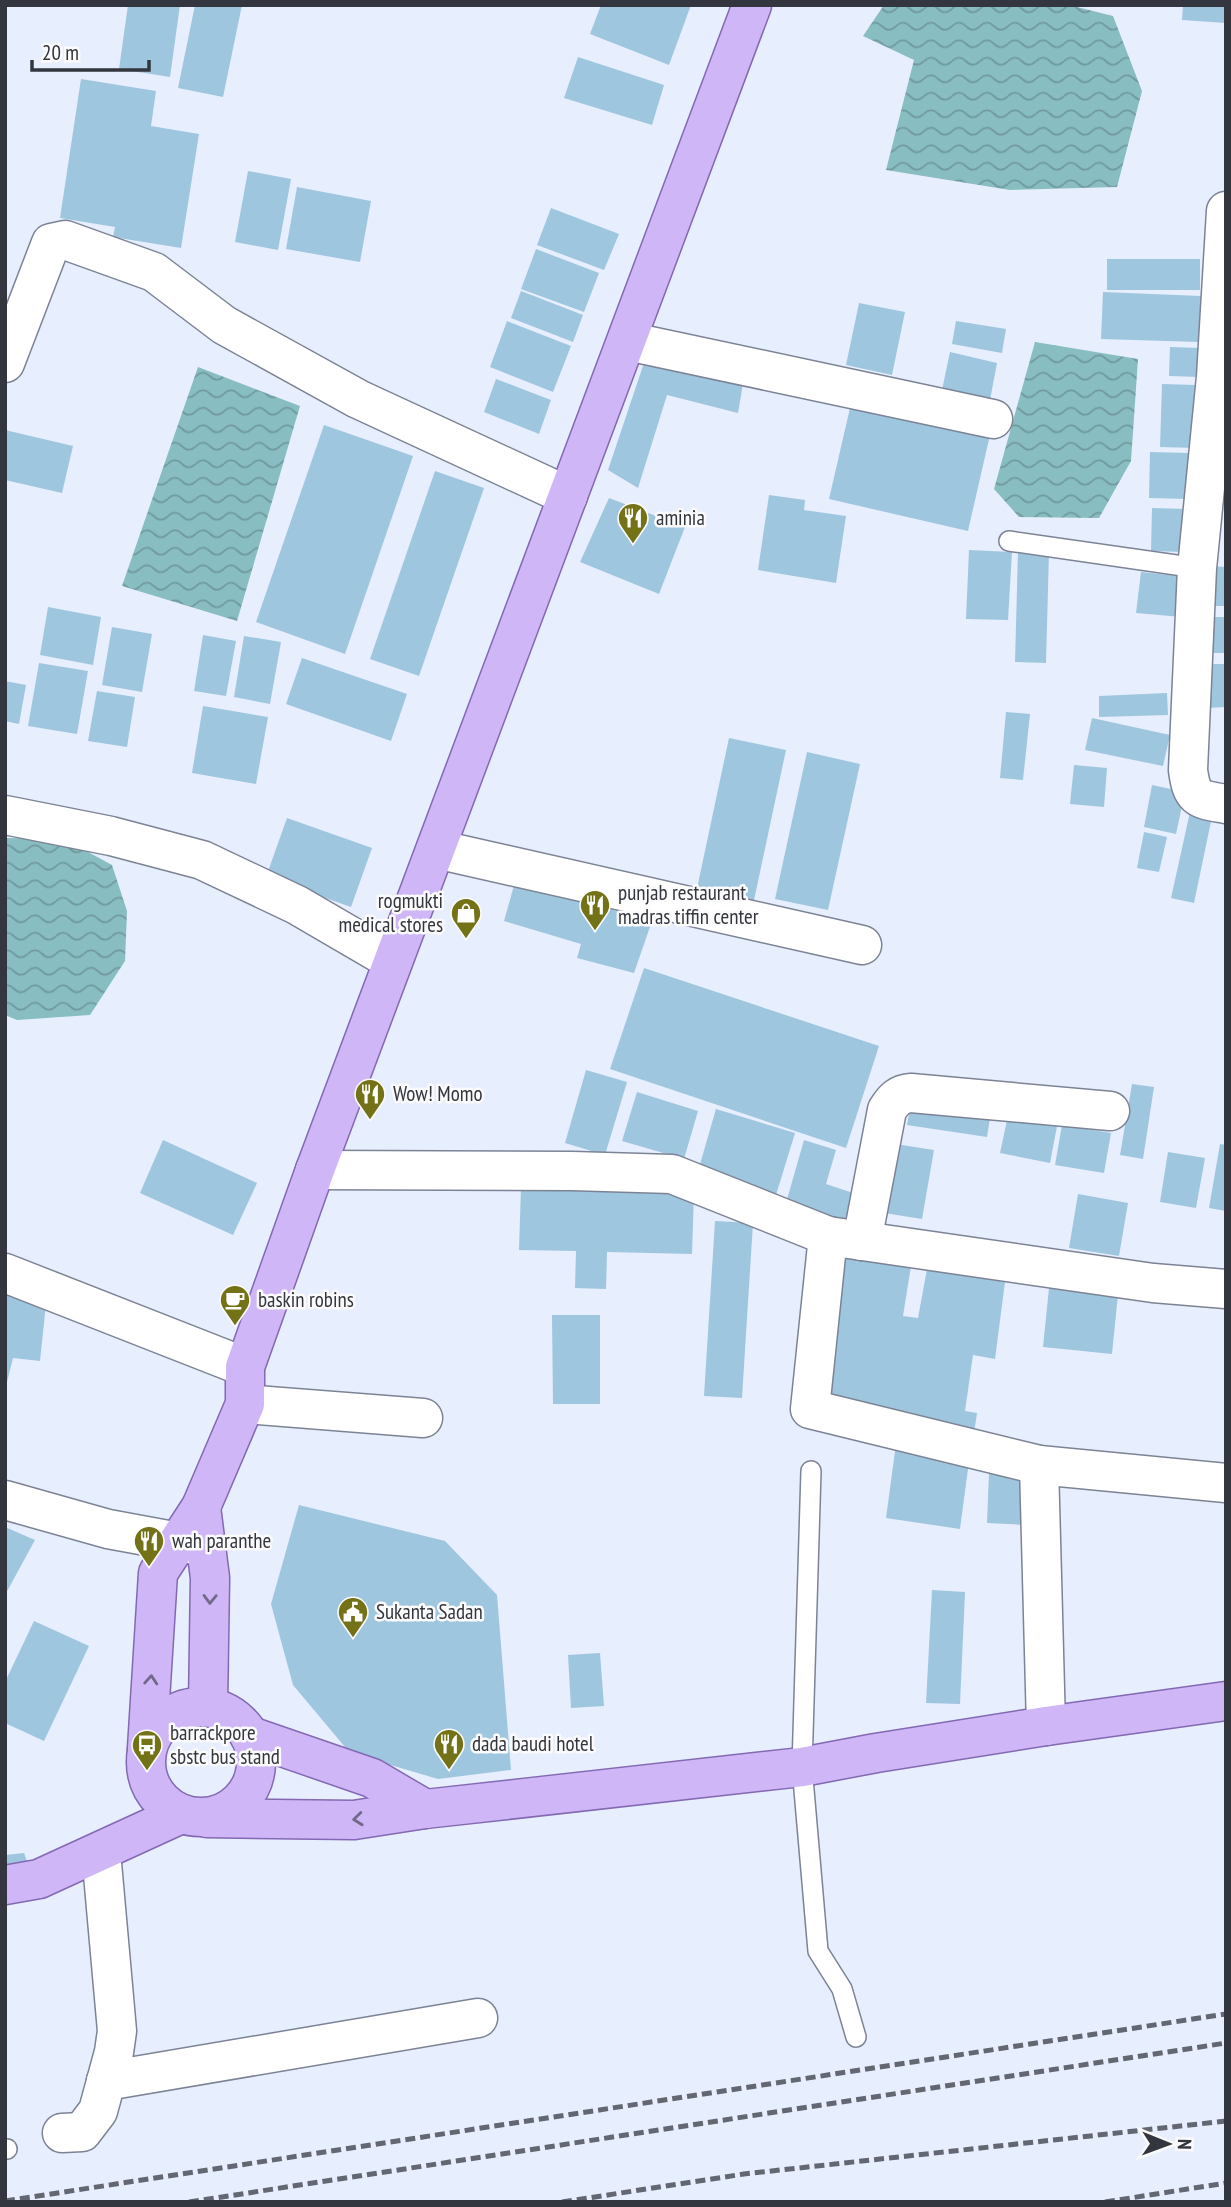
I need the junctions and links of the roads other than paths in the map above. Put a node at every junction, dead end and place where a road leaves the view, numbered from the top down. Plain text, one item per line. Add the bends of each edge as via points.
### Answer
1 (752, 5) edge
2 (1226, 211) edge
3 (626, 341) junction
4 (5, 363) edge
5 (993, 419) dead end
6 (568, 496) junction
7 (1009, 541) dead end
8 (1196, 568) junction
9 (1226, 804) edge
10 (5, 815) edge
11 (436, 849) junction
12 (862, 945) dead end
13 (393, 961) junction
14 (1110, 1111) dead end
15 (315, 1170) junction
16 (845, 1239) junction
17 (5, 1273) edge
18 (1226, 1289) edge
19 (245, 1385) junction
20 (423, 1418) dead end
21 (1039, 1465) junction
22 (811, 1471) dead end
23 (1226, 1483) edge
24 (5, 1500) edge
25 (193, 1544) junction
26 (1226, 1701) edge
27 (208, 1706) junction
28 (1046, 1726) junction
29 (250, 1736) junction
30 (147, 1748) junction
31 (802, 1767) junction
32 (425, 1809) junction
33 (194, 1816) junction
34 (101, 1852) junction
35 (5, 1885) edge
36 (478, 2018) dead end
37 (856, 2037) dead end
38 (106, 2081) junction
39 (62, 2133) dead end

1 - 3 main road
2 - 8 street via 1216,377
3 - 5 street
3 - 6 main road
4 - 6 street via 51,243 65,240 154,272 224,325 358,399
6 - 11 main road
7 - 8 lane
8 - 9 street via 1188,770 1191,789 1202,799
10 - 13 street via 202,860 298,905
11 - 12 street
11 - 13 main road
13 - 15 main road
14 - 16 street via 902,1094 887,1110
15 - 16 street via 672,1174
15 - 19 main road
16 - 18 street via 1153,1283
16 - 21 street via 810,1409
17 - 19 street
19 - 20 street
19 - 25 main road via 201,1507
21 - 23 street
21 - 28 street
22 - 31 lane
24 - 25 street via 108,1529
25 -> 27 main road via 210,1578
30 -> 25 main road via 158,1573
26 - 28 main road
27 - 29 main road via 233,1716
27 - 30 main road via 181,1709 160,1725
28 - 31 main road
29 - 32 main road via 372,1778
29 - 33 main road via 257,1762 250,1788 233,1808
30 - 33 main road via 147,1775 159,1799
31 - 32 main road
31 - 37 lane via 818,1951 842,1989
32 -> 33 main road via 354,1820
33 - 34 main road
34 - 35 main road via 39,1879
34 - 38 street via 117,2031
36 - 38 street
38 - 39 street via 98,2111 82,2132

